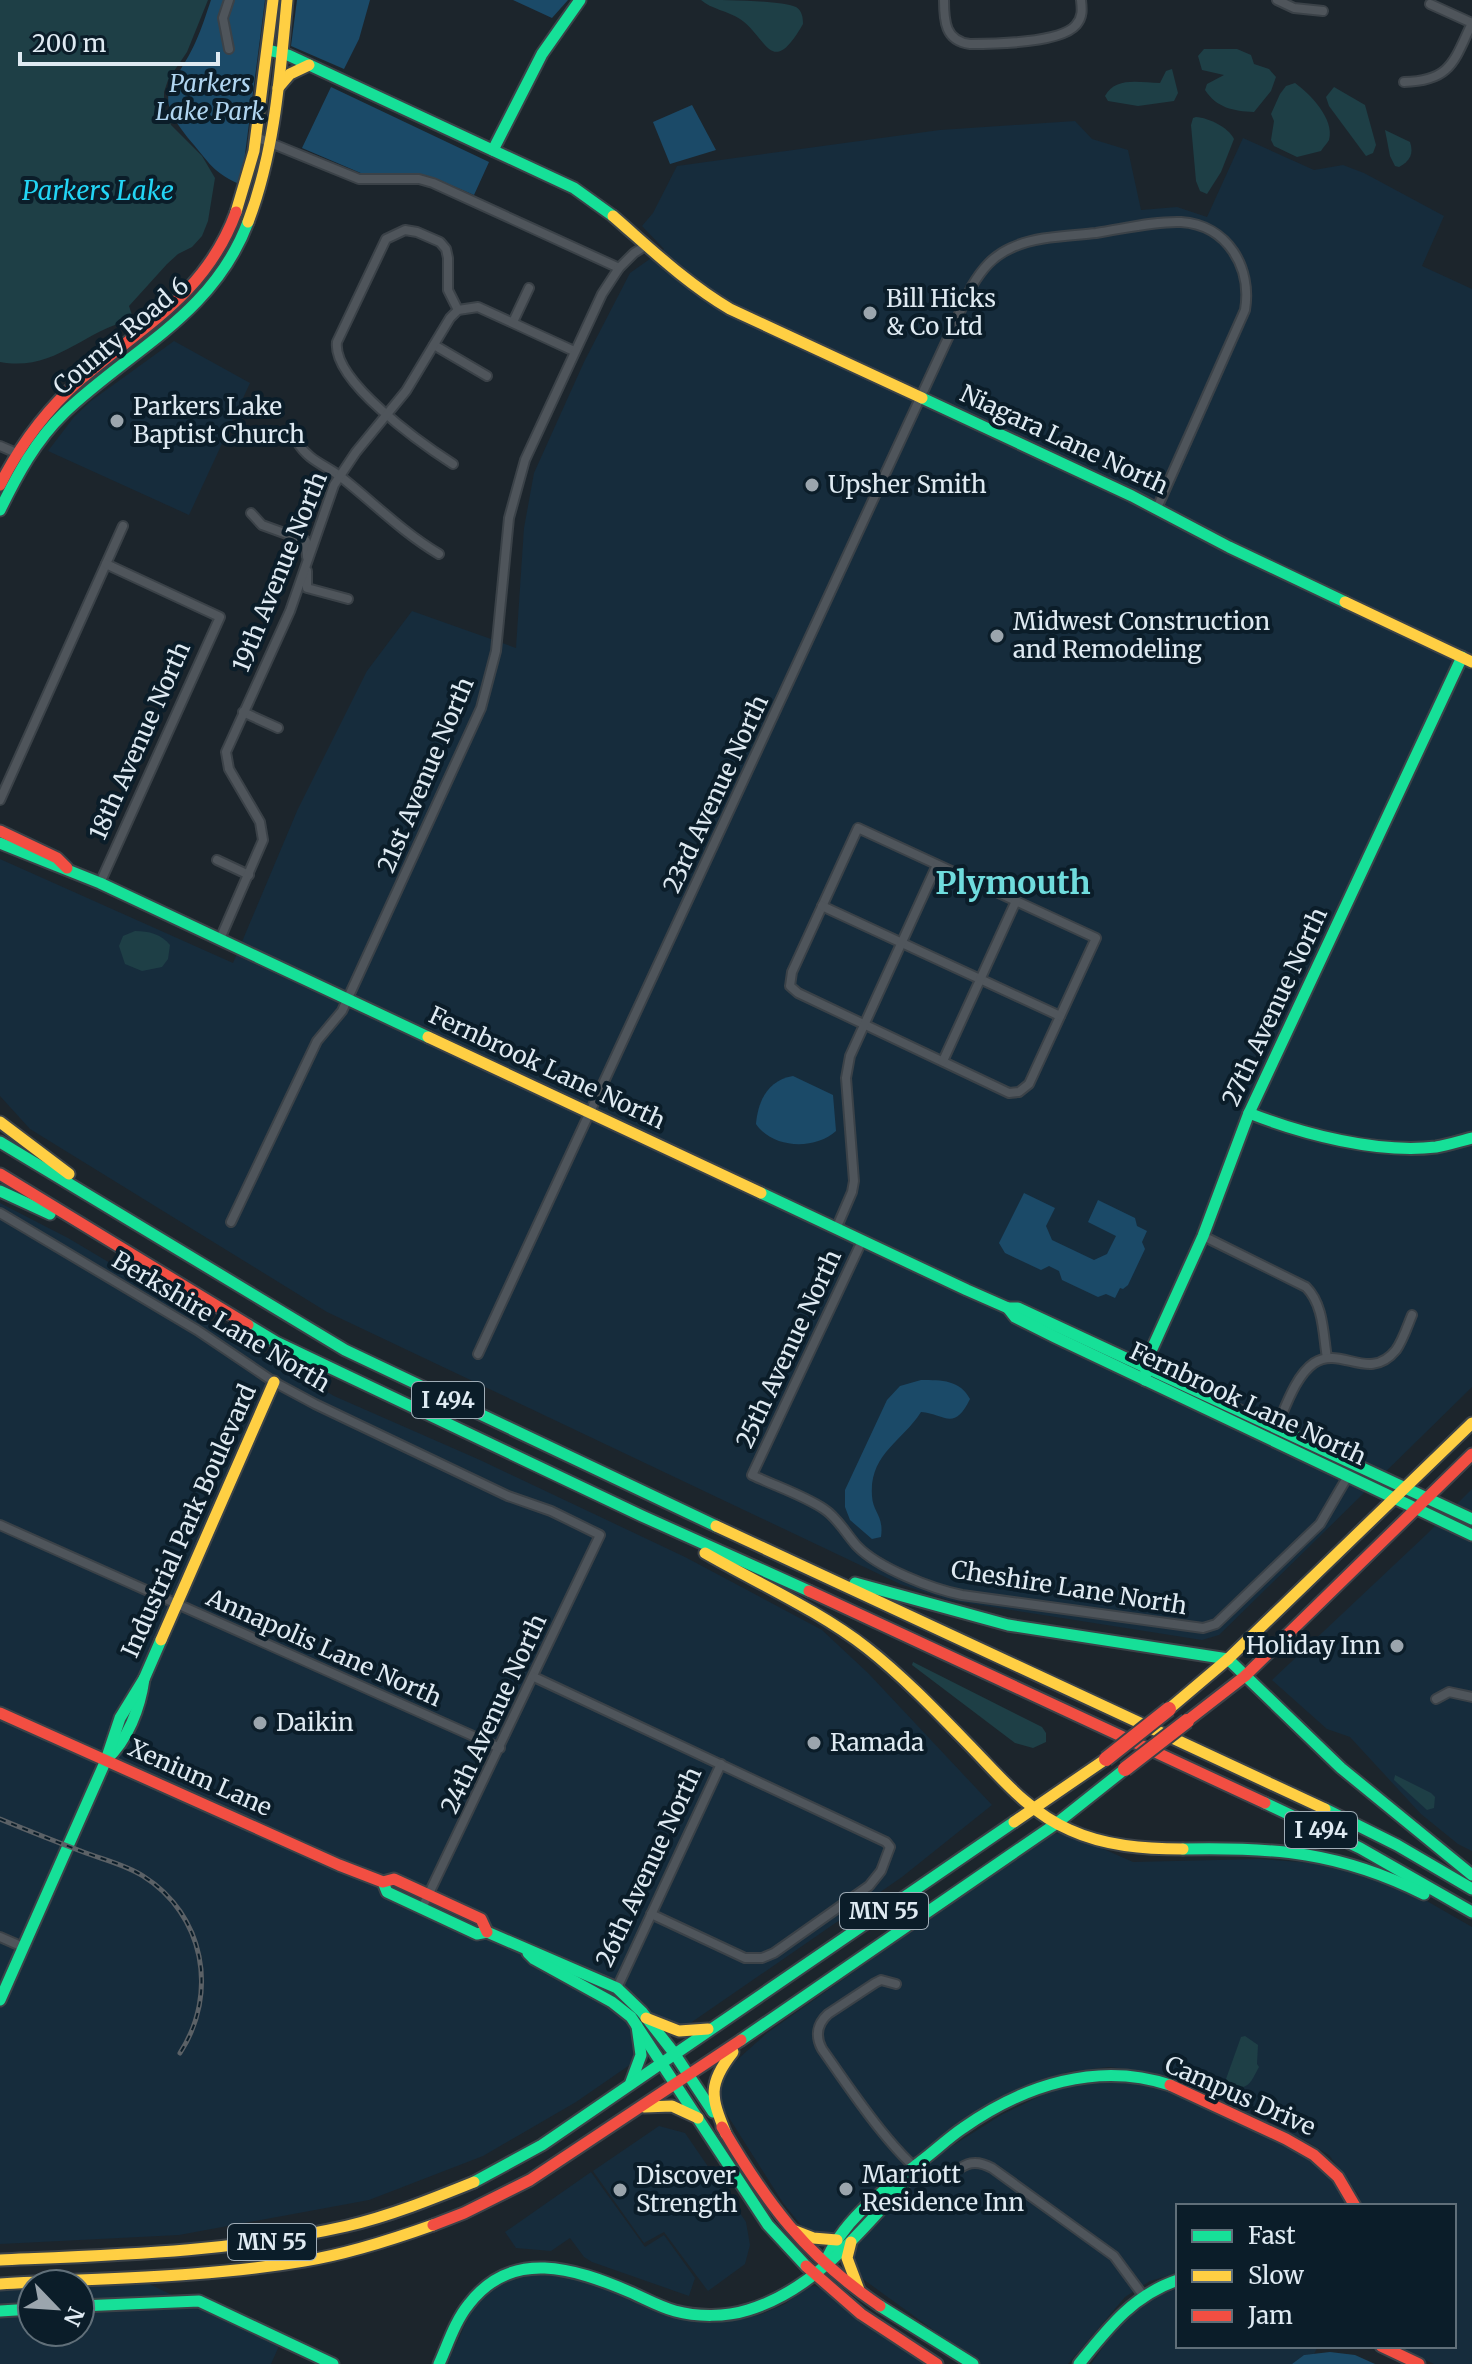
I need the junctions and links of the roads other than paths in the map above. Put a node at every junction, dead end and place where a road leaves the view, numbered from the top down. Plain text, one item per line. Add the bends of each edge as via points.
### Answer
1 (229, 0) edge
2 (273, 0) edge
3 (287, 0) edge
4 (580, 0) edge
5 (944, 0) edge
6 (1081, 0) edge
7 (1277, 0) edge
8 (1430, 4) dead end
9 (1323, 11) dead end
10 (1472, 23) edge
11 (229, 49) dead end
12 (274, 52) junction
13 (309, 65) junction
14 (1404, 82) dead end
15 (277, 90) junction
16 (263, 139) junction
17 (493, 150) junction
18 (645, 246) junction
19 (619, 268) junction
20 (529, 288) dead end
21 (458, 310) junction
22 (513, 322) junction
23 (434, 345) junction
24 (574, 351) junction
25 (487, 376) dead end
26 (920, 398) junction
27 (386, 415) junction
28 (298, 443) dead end
29 (0, 446) edge
30 (22, 456) junction
31 (453, 464) dead end
32 (339, 476) junction
33 (0, 485) edge
34 (1157, 508) junction
35 (0, 510) edge
36 (251, 513) dead end
37 (123, 526) dead end
38 (439, 554) dead end
39 (106, 564) junction
40 (307, 565) junction
41 (348, 599) dead end
42 (1467, 660) edge
43 (243, 712) junction
44 (278, 728) dead end
45 (0, 800) edge
46 (0, 831) edge
47 (0, 843) edge
48 (217, 860) dead end
49 (937, 865) junction
50 (67, 869) junction
51 (249, 875) junction
52 (100, 883) junction
53 (1016, 901) junction
54 (822, 906) junction
55 (220, 939) junction
56 (901, 943) junction
57 (980, 980) junction
58 (347, 999) junction
59 (1060, 1016) junction
60 (863, 1024) junction
61 (943, 1061) junction
62 (1249, 1113) junction
63 (591, 1114) junction
64 (0, 1122) edge
65 (1472, 1138) edge
66 (0, 1142) edge
67 (0, 1174) edge
68 (0, 1191) edge
69 (0, 1213) edge
70 (123, 1216) junction
71 (231, 1222) dead end
72 (836, 1229) junction
73 (1203, 1236) junction
74 (862, 1241) junction
75 (121, 1249) junction
76 (1412, 1315) dead end
77 (478, 1354) dead end
78 (1327, 1358) junction
79 (1146, 1373) junction
80 (274, 1382) junction
81 (1472, 1423) edge
82 (1276, 1428) junction
83 (1472, 1454) edge
84 (752, 1475) joint
85 (1348, 1476) junction
86 (1400, 1493) junction
87 (1428, 1498) junction
88 (1417, 1509) junction
89 (642, 1516) junction
90 (1472, 1519) edge
91 (0, 1525) edge
92 (600, 1535) joint
93 (1472, 1535) edge
94 (786, 1559) junction
95 (176, 1604) junction
96 (1228, 1659) junction
97 (1245, 1676) junction
98 (534, 1677) junction
99 (1472, 1697) edge
100 (1436, 1699) dead end
101 (0, 1713) edge
102 (500, 1748) junction
103 (106, 1760) junction
104 (721, 1764) junction
105 (1031, 1810) junction
106 (1057, 1823) junction
107 (1472, 1875) edge
108 (1472, 1889) edge
109 (426, 1902) junction
110 (1472, 1912) edge
111 (651, 1914) junction
112 (1472, 1921) edge
113 (0, 1937) edge
114 (23, 1947) junction
115 (521, 1947) junction
116 (896, 1984) dead end
117 (617, 1988) junction
118 (0, 2000) edge
119 (642, 2022) junction
120 (713, 2028) junction
121 (745, 2037) junction
122 (668, 2058) junction
123 (691, 2075) junction
124 (676, 2084) junction
125 (629, 2086) junction
126 (640, 2108) junction
127 (698, 2118) junction
128 (726, 2134) junction
129 (914, 2167) junction
130 (1354, 2204) edge
131 (791, 2229) junction
132 (844, 2240) junction
133 (0, 2260) edge
134 (825, 2263) junction
135 (812, 2274) junction
136 (1176, 2281) edge
137 (0, 2284) edge
138 (859, 2290) junction
139 (1142, 2294) junction
140 (96, 2305) edge
141 (1385, 2348) edge
142 (333, 2364) edge
143 (439, 2364) edge
144 (937, 2364) edge
145 (973, 2364) edge
146 (1079, 2364) edge
147 (1419, 2364) edge

1 - 11 street via 223,18
2 - 12 main road, County Road 6
3 - 12 main road, County Road 6
4 - 17 main road via 528,75
5 - 6 street via 950,35 970,44 1024,41 1069,31 1080,20
7 - 9 street
8 - 10 street
10 - 14 street via 1448,70 1433,79
12 - 13 main road
12 - 15 main road, County Road 6
12 - 16 main road, County Road 6
13 - 15 main road via 290,74
13 - 17 main road
15 - 16 main road, County Road 6
16 - 19 street via 359,179 433,183
16 - 30 main road, County Road 6 via 263,175 248,223 201,300 62,415
17 - 18 main road, Niagara Lane North via 589,197
18 - 19 street, 21st Avenue North
18 - 26 main road, Niagara Lane North via 712,300
19 - 24 street, 21st Avenue North
20 - 22 street
21 - 22 street via 478,307
21 - 23 street, 19th Avenue North
21 - 27 street via 448,290 448,258 440,242 405,230 386,239 336,351
22 - 24 street
23 - 25 street
23 - 27 street, 19th Avenue North
24 - 58 street, 21st Avenue North via 516,488 505,541 496,651 481,708
26 - 34 main road, Niagara Lane North
26 - 34 street, 23rd Avenue North via 972,286 997,256 1039,240 1168,223 1197,225 1222,239 1240,260 1247,297 1241,322
26 - 63 street, 23rd Avenue North
27 - 31 street
27 - 32 street, 19th Avenue North
28 - 32 street via 304,455
29 - 30 street
30 - 33 main road, County Road 6
30 - 35 main road, County Road 6
32 - 38 street via 399,528
32 - 40 street, 19th Avenue North
34 - 42 main road, Niagara Lane North
36 - 40 street via 262,525 306,541
37 - 39 street
39 - 45 street
39 - 52 street, 18th Avenue North via 220,617
40 - 41 street via 307,588
40 - 43 street, 19th Avenue North
42 - 62 main road, 27th Avenue North
43 - 44 street
43 - 51 street, 19th Avenue North via 226,760 263,830
46 - 50 main road, Fernbrook Lane North via 57,858
47 - 50 main road, Fernbrook Lane North
48 - 51 street
49 - 53 street
49 - 54 street via 858,828
49 - 56 street
50 - 52 main road, Fernbrook Lane North
51 - 55 street, 19th Avenue North
52 - 55 main road, Fernbrook Lane North
53 - 57 street
53 - 59 street via 1096,938
54 - 56 street
54 - 60 street via 790,986
55 - 58 main road, Fernbrook Lane North
56 - 57 street
56 - 60 street
57 - 59 street
57 - 61 street
58 - 63 main road, Fernbrook Lane North
58 - 71 street, 21st Avenue North via 317,1041
59 - 61 street via 1029,1084 1019,1092 1009,1093
60 - 61 street
60 - 72 street via 846,1078 854,1181
62 - 65 main road via 1284,1127 1394,1146 1434,1147
62 - 73 main road, 27th Avenue North
63 - 72 main road, Fernbrook Lane North
63 - 77 street, 23rd Avenue North
64 - 70 main road
66 - 70 main road, I 494
67 - 75 main road, I 494
68 - 75 main road
69 - 80 street, Berkshire Lane North
70 - 94 main road, I 494 via 345,1350
72 - 74 main road, Fernbrook Lane North
73 - 78 street via 1299,1282 1313,1294
73 - 79 main road, 27th Avenue North via 1147,1360
74 - 79 main road, Fernbrook Lane North via 1018,1308
74 - 84 street, 25th Avenue North
75 - 89 main road, I 494 via 276,1342
76 - 78 street via 1395,1351 1379,1363
78 - 82 street via 1305,1370
79 - 82 main road, Fernbrook Lane North
79 - 85 main road, Fernbrook Lane North
80 - 92 street, Berkshire Lane North
80 - 95 main road, Industrial Park Boulevard
81 - 86 main road, MN 55
82 - 86 main road, Fernbrook Lane North
83 - 87 main road, MN 55
84 - 85 street, Cheshire Lane North via 821,1507 875,1559 943,1591 1203,1628 1216,1624 1306,1539
85 - 86 main road, Fernbrook Lane North
86 - 87 main road, Fernbrook Lane North
86 - 88 main road, Fernbrook Lane North
86 - 96 main road, MN 55
87 - 88 main road, MN 55
87 - 90 main road, Fernbrook Lane North
88 - 93 main road, Fernbrook Lane North
88 - 97 main road, MN 55
89 - 105 main road via 816,1615 883,1661
89 - 110 main road, I 494 via 1360,1848
91 - 95 street, Annapolis Lane North
92 - 98 street, 24th Avenue North
94 - 96 main road via 1008,1625
94 - 108 main road, I 494 via 1335,1814
95 - 102 street, Annapolis Lane North
95 - 103 main road, Industrial Park Boulevard
96 - 97 main road
96 - 105 main road, MN 55, bridge via 1106,1759
97 - 106 main road, MN 55, bridge
97 - 107 main road via 1341,1768
98 - 102 street, 24th Avenue North
98 - 104 street
99 - 100 street via 1449,1692
101 - 103 main road, Xenium Lane
102 - 109 street, 24th Avenue North
103 - 109 main road, Xenium Lane via 383,1882 387,1892
103 - 114 main road, Industrial Park Boulevard
104 - 111 street, 26th Avenue North
104 - 111 street via 886,1842 890,1847 881,1871 874,1882 762,1958 745,1958
105 - 106 main road
105 - 120 main road, MN 55
106 - 112 main road via 1108,1844 1138,1848 1299,1852 1385,1875
106 - 121 main road, MN 55
109 - 115 main road, Xenium Lane via 477,1934 487,1932
111 - 117 street, 26th Avenue North
113 - 114 street
114 - 118 main road, Industrial Park Boulevard
115 - 117 main road, Xenium Lane
115 - 119 main road, Xenium Lane
116 - 129 street via 881,1980 828,2014 819,2026 818,2042
117 - 119 main road, Xenium Lane
119 - 120 main road via 679,2031
119 - 122 main road, Xenium Lane
119 - 125 main road via 642,2058
120 - 122 main road, MN 55
121 - 123 main road, MN 55
121 - 128 main road via 712,2083
122 - 123 main road
122 - 124 main road
122 - 125 main road, MN 55
123 - 124 main road, MN 55
123 - 128 main road
124 - 126 main road, MN 55
124 - 127 main road
125 - 133 main road, MN 55 via 499,2169 421,2204 341,2228 258,2244
126 - 127 main road via 670,2104
126 - 137 main road, MN 55 via 501,2195 421,2231 346,2253 243,2270
127 - 135 main road via 768,2225
128 - 131 main road
129 - 130 main road, Campus Drive via 973,2121 1036,2088 1078,2076 1122,2075 1165,2083 1311,2152 1339,2175
129 - 132 main road, Campus Drive
129 - 139 street via 938,2180 967,2164 986,2165 1114,2256
131 - 132 main road via 813,2238
131 - 134 main road
132 - 134 main road, Campus Drive via 828,2249
132 - 138 main road
134 - 135 main road, Campus Drive
134 - 138 main road
135 - 143 main road, Campus Drive via 763,2307 710,2317 675,2311 572,2271 539,2266 516,2270 492,2281 468,2304
135 - 144 main road
136 - 139 main road
138 - 145 main road
139 - 146 main road via 1120,2312
140 - 142 main road via 199,2301
141 - 147 main road

